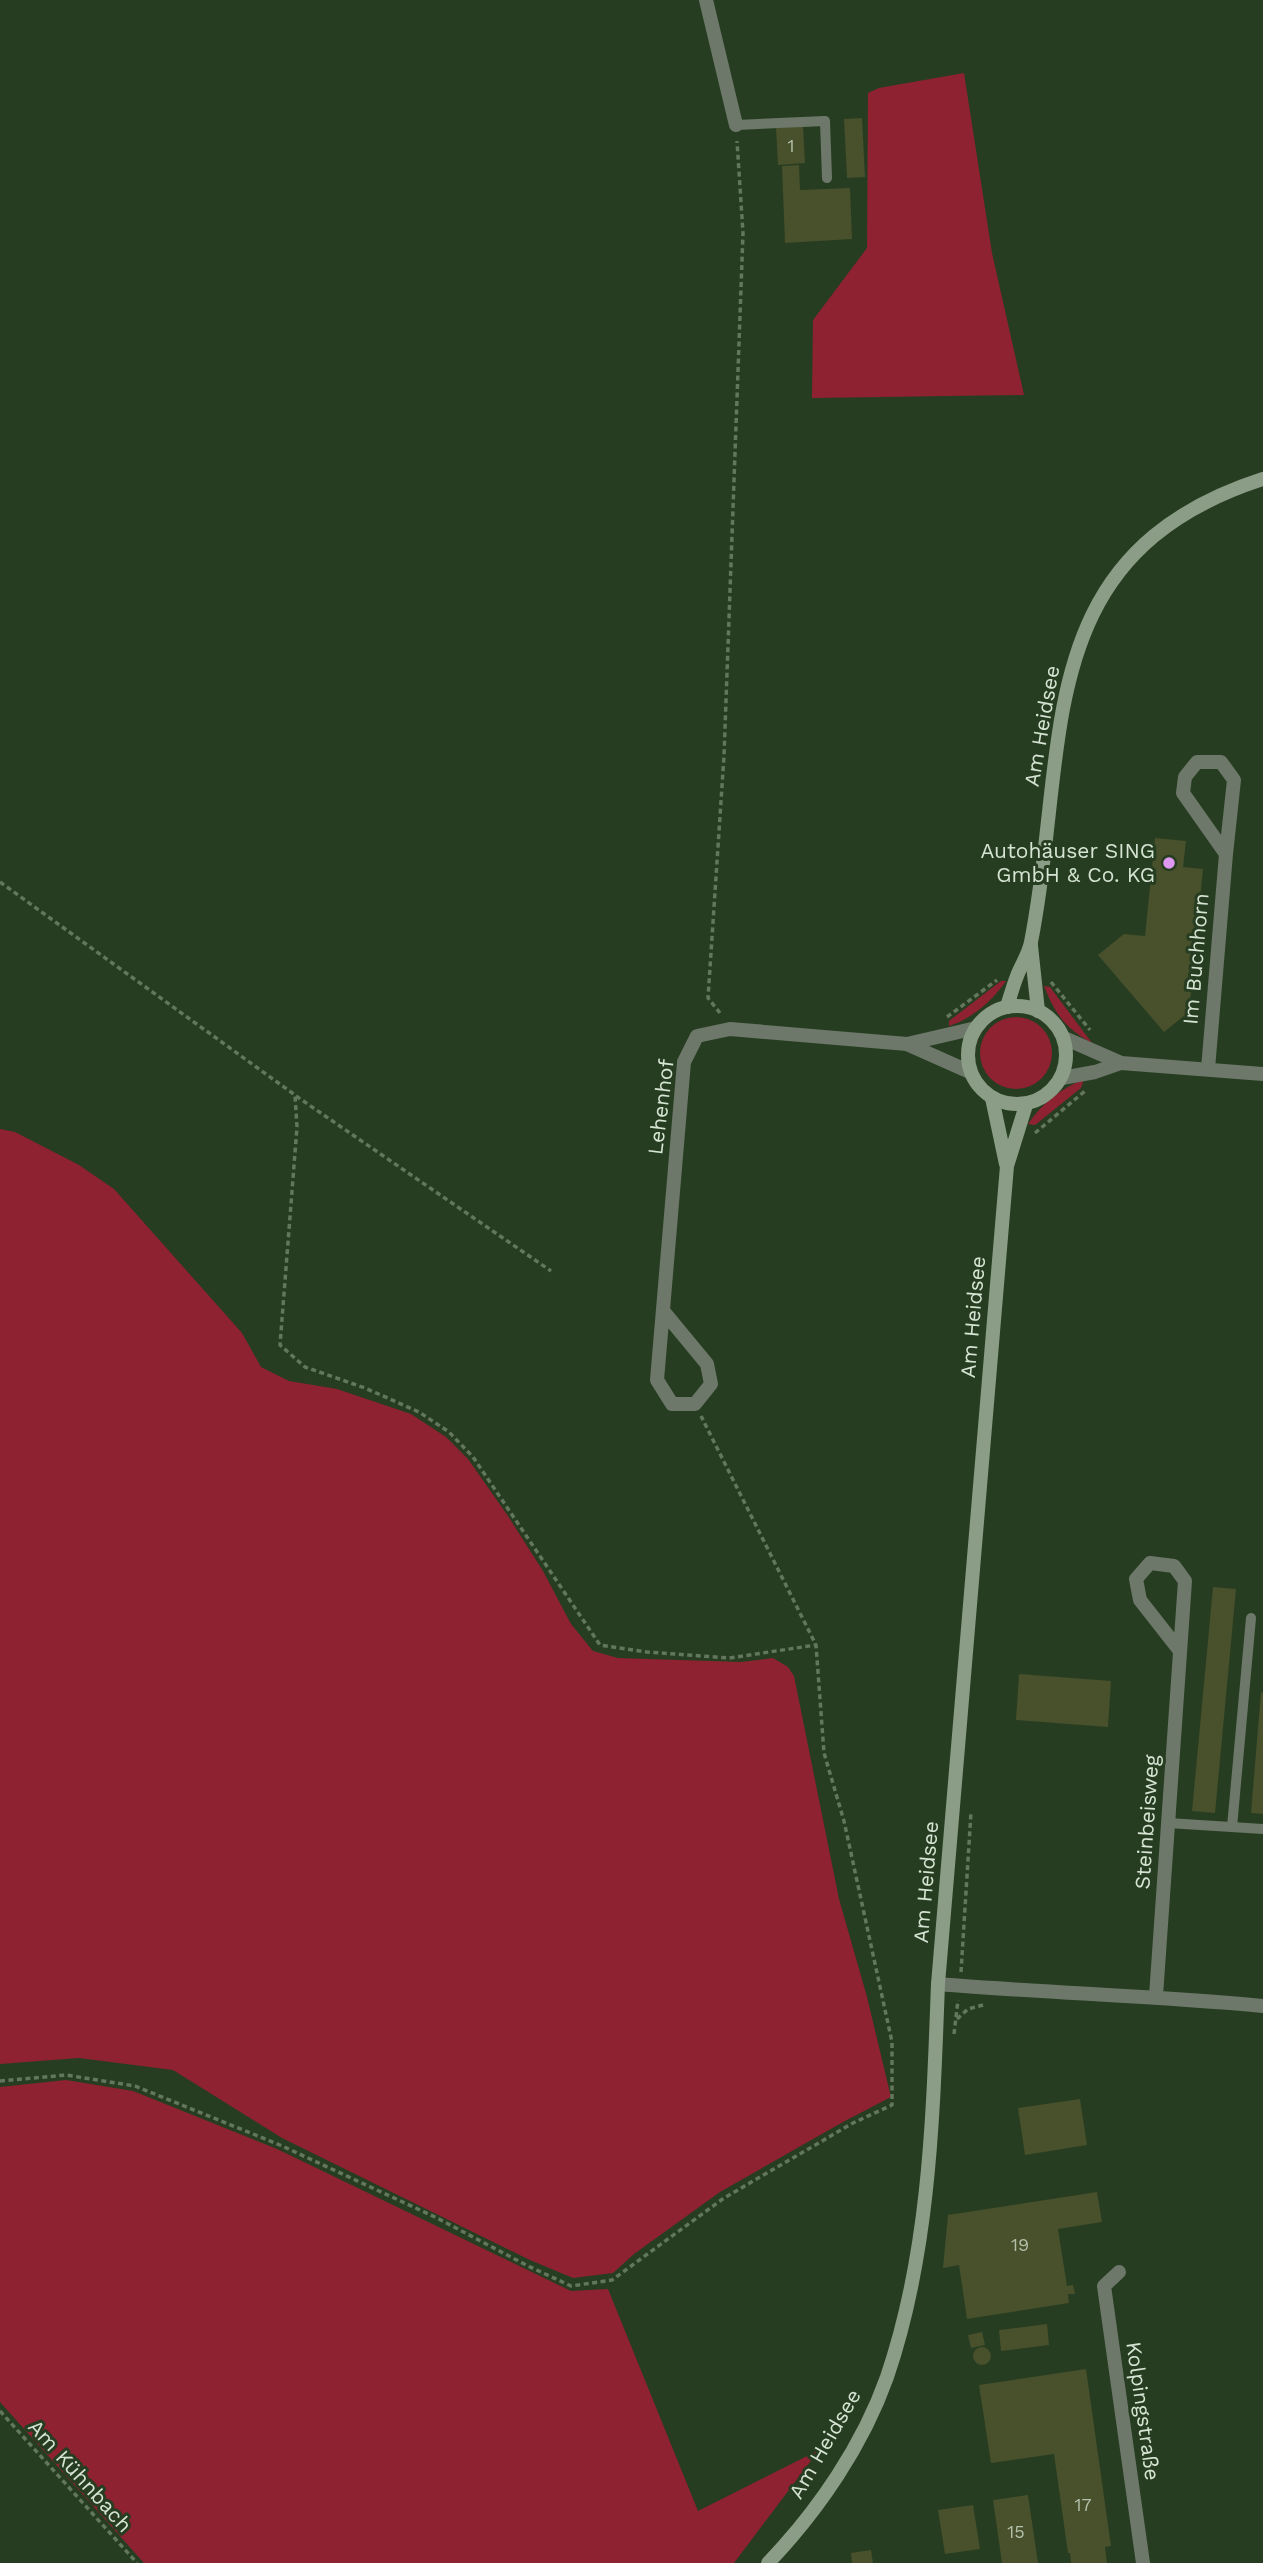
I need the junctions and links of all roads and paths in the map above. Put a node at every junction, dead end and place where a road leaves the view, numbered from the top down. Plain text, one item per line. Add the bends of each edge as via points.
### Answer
1 (706, 0) edge
2 (736, 125) junction
3 (827, 178) dead end
4 (1263, 479) edge
5 (1226, 854) junction
6 (0, 882) edge
7 (1030, 945) junction
8 (1001, 976) dead end
9 (1050, 980) dead end
10 (1007, 1007) junction
11 (1038, 1011) junction
12 (732, 1014) dead end
13 (946, 1018) dead end
14 (976, 1028) junction
15 (1092, 1032) dead end
16 (1063, 1038) junction
17 (907, 1044) junction
18 (1121, 1063) junction
19 (1208, 1069) junction
20 (970, 1072) junction
21 (1263, 1074) edge
22 (1062, 1077) junction
23 (1086, 1091) dead end
24 (295, 1095) junction
25 (992, 1098) junction
26 (1026, 1105) junction
27 (1030, 1139) dead end
28 (1007, 1166) junction
29 (551, 1271) dead end
30 (664, 1312) junction
31 (695, 1404) junction
32 (1251, 1618) dead end
33 (816, 1645) junction
34 (1180, 1651) junction
35 (971, 1804) dead end
36 (1168, 1823) junction
37 (1232, 1827) junction
38 (1263, 1829) edge
39 (963, 1943) dead end
40 (939, 1984) junction
41 (1156, 1996) junction
42 (1263, 2006) edge
43 (0, 2081) edge
44 (1119, 2272) dead end
45 (0, 2411) edge
46 (137, 2563) edge
47 (768, 2563) edge
48 (1143, 2563) edge

1 - 2 street
2 - 3 lane via 825,121
2 - 12 path via 743,233 724,756 708,998 719,1013
4 - 7 main road, Am Heidsee via 1205,502 1152,537 1115,576 1093,611 1062,705
5 - 5 street, Im Buchhorn via 1234,780 1221,762 1197,762 1185,777 1183,793
5 - 19 street, Im Buchhorn
6 - 24 path
7 - 10 main road, Am Heidsee
7 - 11 main road, Am Heidsee
8 - 13 path
9 - 15 path
10 - 11 main road via 1027,1006
10 - 14 main road via 989,1014
11 - 16 main road via 1058,1027
14 - 17 street, Lehenhof
14 - 20 main road via 967,1050
16 - 18 street
16 - 22 main road via 1066,1061
17 - 20 street, Lehenhof
17 - 30 street, Lehenhof via 730,1029 697,1036 684,1062
18 - 19 street
18 - 22 street
19 - 21 street
20 - 25 main road
22 - 26 main road via 1041,1100
23 - 27 path
24 - 29 path
24 - 33 path via 297,1127 280,1345 305,1367 419,1412 449,1432 473,1457 600,1645 729,1658
25 - 26 main road
25 - 28 main road, Am Heidsee
26 - 28 main road, Am Heidsee
28 - 40 main road, Am Heidsee
30 - 31 street via 707,1364 711,1384
30 - 31 street, Lehenhof via 657,1380 672,1404
31 - 33 path
32 - 37 lane
33 - 43 path via 824,1754 844,1821 892,2042 892,2105 724,2198 612,2280 572,2286 292,2151 135,2086 66,2075
34 - 34 street, Steinbeisweg via 1140,1600 1136,1579 1150,1563 1174,1566 1185,1581
34 - 36 street, Steinbeisweg
35 - 39 path
36 - 37 lane
36 - 41 street, Steinbeisweg
37 - 38 lane
40 - 41 street via 1088,1996
40 - 47 main road, Am Heidsee via 918,2254 887,2378 835,2478
41 - 42 street
44 - 48 street, Kolpingstraße via 1104,2286
45 - 46 path, Am Kühnbach

